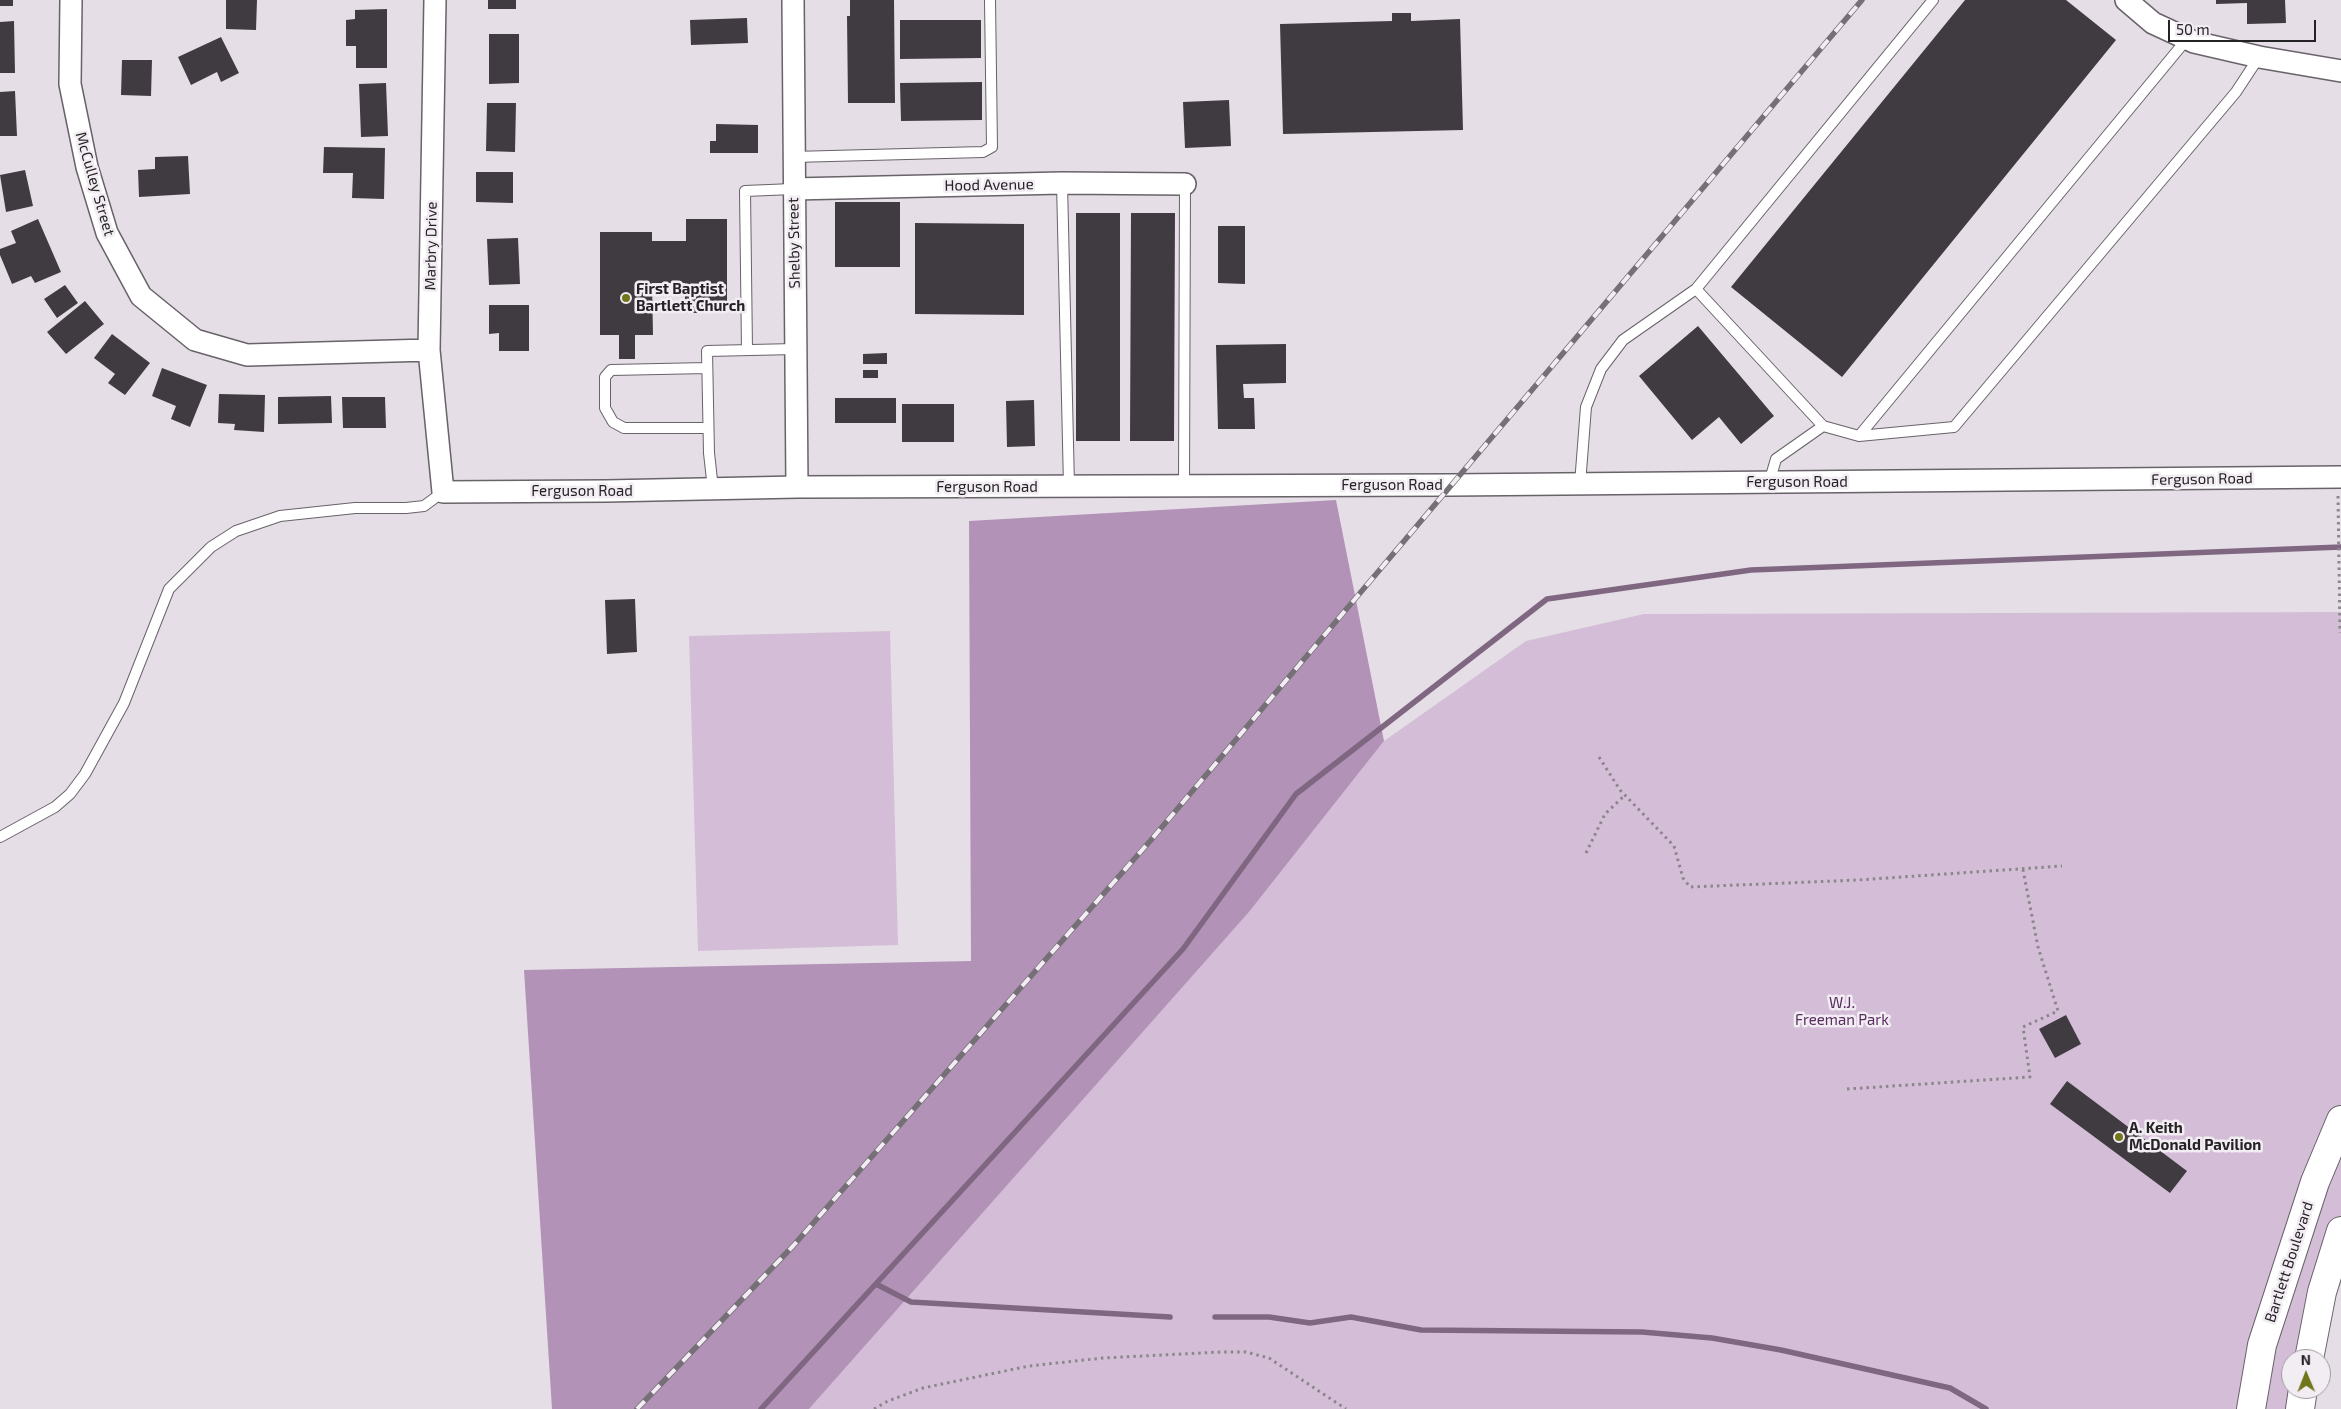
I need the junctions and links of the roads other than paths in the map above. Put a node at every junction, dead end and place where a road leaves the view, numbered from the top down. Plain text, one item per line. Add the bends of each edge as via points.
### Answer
1 (71, 0) edge
2 (435, 0) edge
3 (792, 0) edge
4 (990, 0) edge
5 (1933, 0) edge
6 (2126, 0) edge
7 (2186, 39) junction
8 (2259, 57) junction
9 (2341, 71) edge
10 (794, 157) junction
11 (1062, 183) junction
12 (1185, 184) joint
13 (793, 189) junction
14 (1696, 289) junction
15 (429, 350) junction
16 (747, 350) junction
17 (795, 350) junction
18 (708, 368) junction
19 (1823, 426) junction
20 (708, 428) junction
21 (1859, 436) junction
22 (2341, 477) edge
23 (1769, 483) junction
24 (1580, 484) junction
25 (1070, 486) junction
26 (1184, 486) junction
27 (797, 487) junction
28 (713, 489) junction
29 (443, 492) junction
30 (0, 837) edge
31 (2341, 1120) edge
32 (2341, 1231) edge
33 (2311, 1349) edge
34 (2251, 1409) edge

1 - 15 street, McCulley Street via 70,84 87,167 107,233 140,296 195,340 247,355
2 - 15 street, Marbry Drive
3 - 10 street, Shelby Street
4 - 10 lane via 992,147 983,152
5 - 14 lane
6 - 7 street via 2153,23
7 - 8 street
7 - 21 lane
8 - 9 street
8 - 21 lane via 2236,92 1954,427
10 - 13 street, Shelby Street
11 - 12 street, Hood Avenue
11 - 13 street, Hood Avenue
11 - 25 lane
12 - 26 lane
13 - 16 lane via 745,191
13 - 17 street, Shelby Street
14 - 19 lane
14 - 24 lane via 1623,340 1601,369 1586,407
15 - 29 street, Marbry Drive
16 - 17 lane
16 - 18 lane via 707,351
17 - 27 street, Shelby Street
18 - 20 lane
18 - 20 lane via 611,370 605,377 605,408 613,422 624,428
19 - 21 lane
19 - 23 lane via 1776,459
20 - 28 lane
22 - 23 street, Ferguson Road
23 - 24 street, Ferguson Road
24 - 26 street, Ferguson Road
25 - 26 street, Ferguson Road
25 - 27 street, Ferguson Road
27 - 28 street, Ferguson Road
28 - 29 street, Ferguson Road
29 - 30 lane via 424,506 355,508 280,516 236,531 211,547 169,590 124,702 85,774 55,807
31 - 34 main road, Bartlett Boulevard via 2315,1182 2262,1345
32 - 33 main road via 2322,1292

